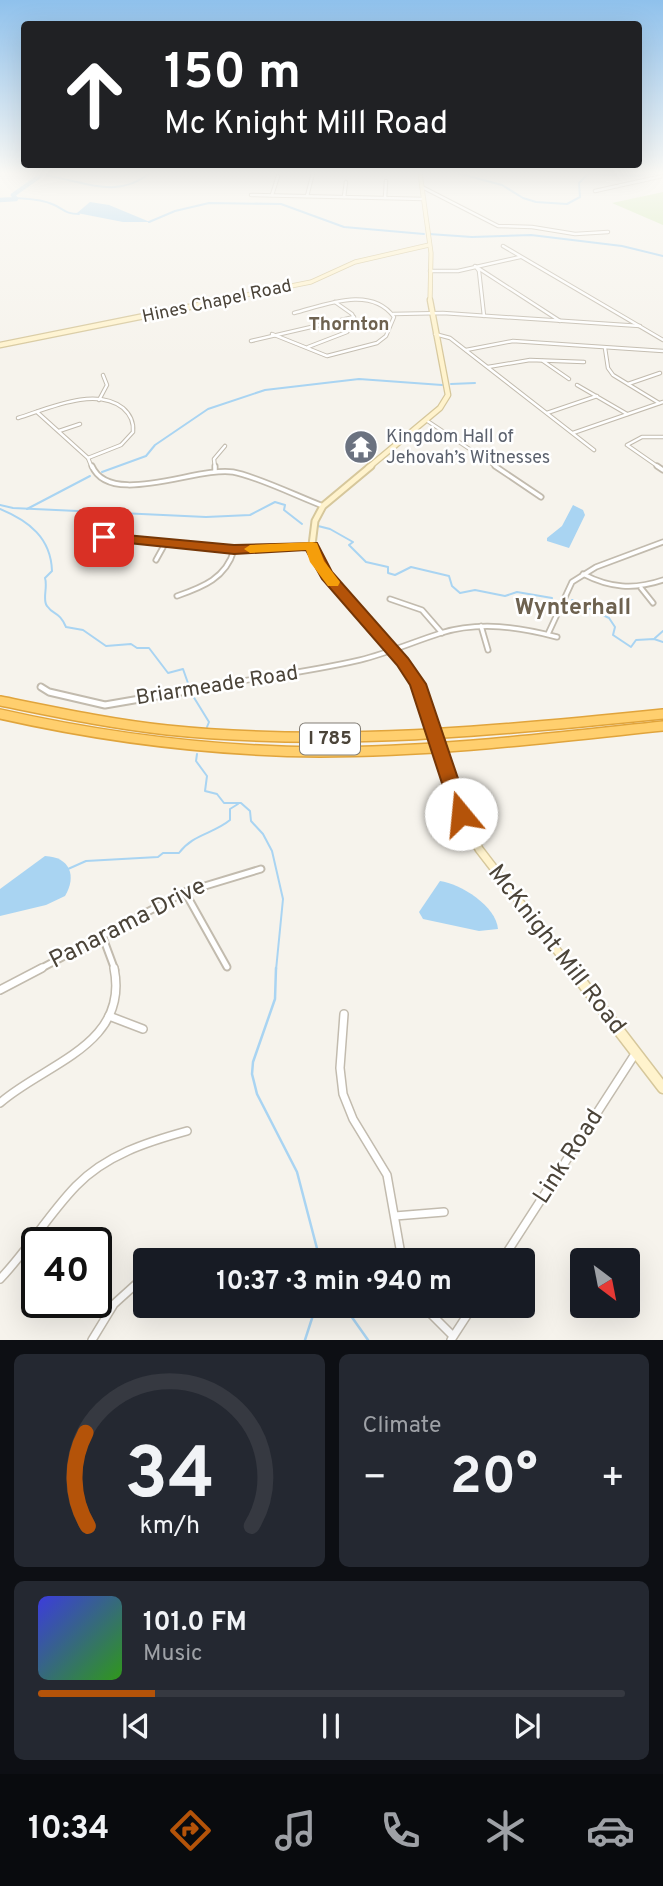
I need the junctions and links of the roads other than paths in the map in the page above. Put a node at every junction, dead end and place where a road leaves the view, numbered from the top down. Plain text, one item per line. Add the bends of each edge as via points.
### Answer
1 (428, 236) edge
2 (429, 245) junction
3 (503, 246) dead end
4 (521, 257) junction
5 (475, 266) junction
6 (430, 271) junction
7 (368, 295) dead end
8 (365, 300) junction
9 (334, 302) junction
10 (293, 313) dead end
11 (431, 313) junction
12 (393, 314) junction
13 (484, 316) junction
14 (354, 317) junction
15 (561, 321) junction
16 (640, 326) junction
17 (272, 334) junction
18 (435, 334) junction
19 (663, 340) edge
20 (251, 341) dead end
21 (0, 345) edge
22 (308, 347) junction
23 (605, 348) junction
24 (466, 350) junction
25 (663, 351) edge
26 (543, 360) junction
27 (584, 362) dead end
28 (488, 367) junction
29 (660, 373) dead end
30 (103, 375) dead end
31 (569, 379) dead end
32 (627, 384) junction
33 (577, 385) dead end
34 (598, 396) junction
35 (99, 400) junction
36 (662, 402) edge
37 (37, 412) junction
38 (547, 413) junction
39 (627, 414) junction
40 (18, 418) dead end
41 (426, 420) junction
42 (80, 424) dead end
43 (59, 431) junction
44 (573, 433) junction
45 (663, 438) edge
46 (225, 446) dead end
47 (594, 450) dead end
48 (89, 458) junction
49 (663, 461) edge
50 (654, 465) junction
51 (663, 470) edge
52 (215, 471) junction
53 (541, 497) dead end
54 (323, 506) junction
55 (104, 537) dead end
56 (166, 542) junction
57 (663, 542) edge
58 (312, 546) junction
59 (234, 550) junction
60 (156, 560) dead end
61 (583, 574) junction
62 (663, 580) edge
63 (641, 588) junction
64 (177, 596) dead end
65 (390, 599) dead end
66 (653, 603) dead end
67 (481, 626) junction
68 (442, 633) junction
69 (548, 634) junction
70 (557, 637) dead end
71 (488, 650) dead end
72 (394, 652) junction
73 (41, 687) dead end
74 (0, 701) edge
75 (0, 714) edge
76 (663, 714) edge
77 (663, 726) edge
78 (261, 869) dead end
79 (185, 892) junction
80 (102, 935) junction
81 (227, 967) dead end
82 (0, 990) edge
83 (344, 1014) dead end
84 (109, 1016) junction
85 (143, 1030) dead end
86 (636, 1054) junction
87 (663, 1088) edge
88 (0, 1103) edge
89 (187, 1131) dead end
90 (444, 1212) dead end
91 (395, 1216) junction
92 (400, 1248) edge
93 (510, 1248) edge
94 (0, 1279) edge
95 (133, 1286) edge
96 (434, 1318) edge
97 (465, 1318) edge
98 (452, 1338) edge
99 (92, 1340) edge

1 - 2 street
2 - 6 street
2 - 21 street, Hines Chapel Road via 351,263 311,282
3 - 4 street
4 - 5 street
4 - 16 street
5 - 6 street
5 - 13 street
5 - 15 street
6 - 11 street
7 - 8 street
8 - 9 street
8 - 12 street via 383,305
9 - 10 street
9 - 14 street
11 - 12 street
11 - 13 street
11 - 18 street
12 - 22 street via 383,339 364,348 327,356
13 - 15 street
14 - 17 street
14 - 22 street via 351,330
15 - 16 street
16 - 19 street
17 - 20 street
17 - 22 street via 281,341
18 - 24 street via 447,335
18 - 41 street via 448,395
23 - 24 street via 513,341
23 - 25 street
23 - 32 street via 610,372
24 - 28 street
26 - 27 street
26 - 28 street
26 - 31 street
28 - 38 street
29 - 32 street
30 - 35 street via 107,385
32 - 36 street
33 - 34 street
34 - 38 street
34 - 39 street
35 - 37 street via 73,401
35 - 48 street via 123,408 134,425 133,432 121,445
36 - 39 street
37 - 40 street
37 - 43 street
38 - 44 street
39 - 44 street
41 - 53 street
41 - 54 street
42 - 43 street
43 - 48 street
44 - 47 street
45 - 50 street via 642,438 627,445
46 - 52 street via 215,459
48 - 52 street via 99,477 133,486
49 - 50 street
50 - 51 street
52 - 54 street via 247,476
54 - 58 street via 313,524
55 - 56 street
56 - 59 street
56 - 60 street
57 - 61 street
58 - 59 street
58 - 72 street via 327,576
59 - 64 street via 217,578
61 - 63 street via 608,587
61 - 69 street via 565,593
62 - 63 street
63 - 66 street
65 - 68 street via 422,610
67 - 68 street, Briarmeade Road
67 - 69 street, Briarmeade Road
67 - 71 street
68 - 72 street, Briarmeade Road
69 - 70 street, Briarmeade Road
72 - 73 street, Briarmeade Road via 105,705
72 - 86 street, McKnight Mill Road, bridge via 418,684 461,814 479,849
74 - 76 highway, I 785 via 148,729 296,739 419,736
75 - 77 highway, I 785 via 142,740 281,751 421,748
78 - 79 street, Panarama Drive
79 - 80 street, Panarama Drive
79 - 81 street
80 - 82 street, Panarama Drive
80 - 84 street via 117,969
83 - 91 street via 343,1096 383,1164
84 - 85 street
84 - 88 street via 84,1048
86 - 87 street, McKnight Mill Road
86 - 93 street, Link Road
89 - 94 street via 140,1144 106,1161 66,1197 33,1244
90 - 91 street
91 - 92 street
95 - 99 street via 101,1320
96 - 98 street
97 - 98 street

